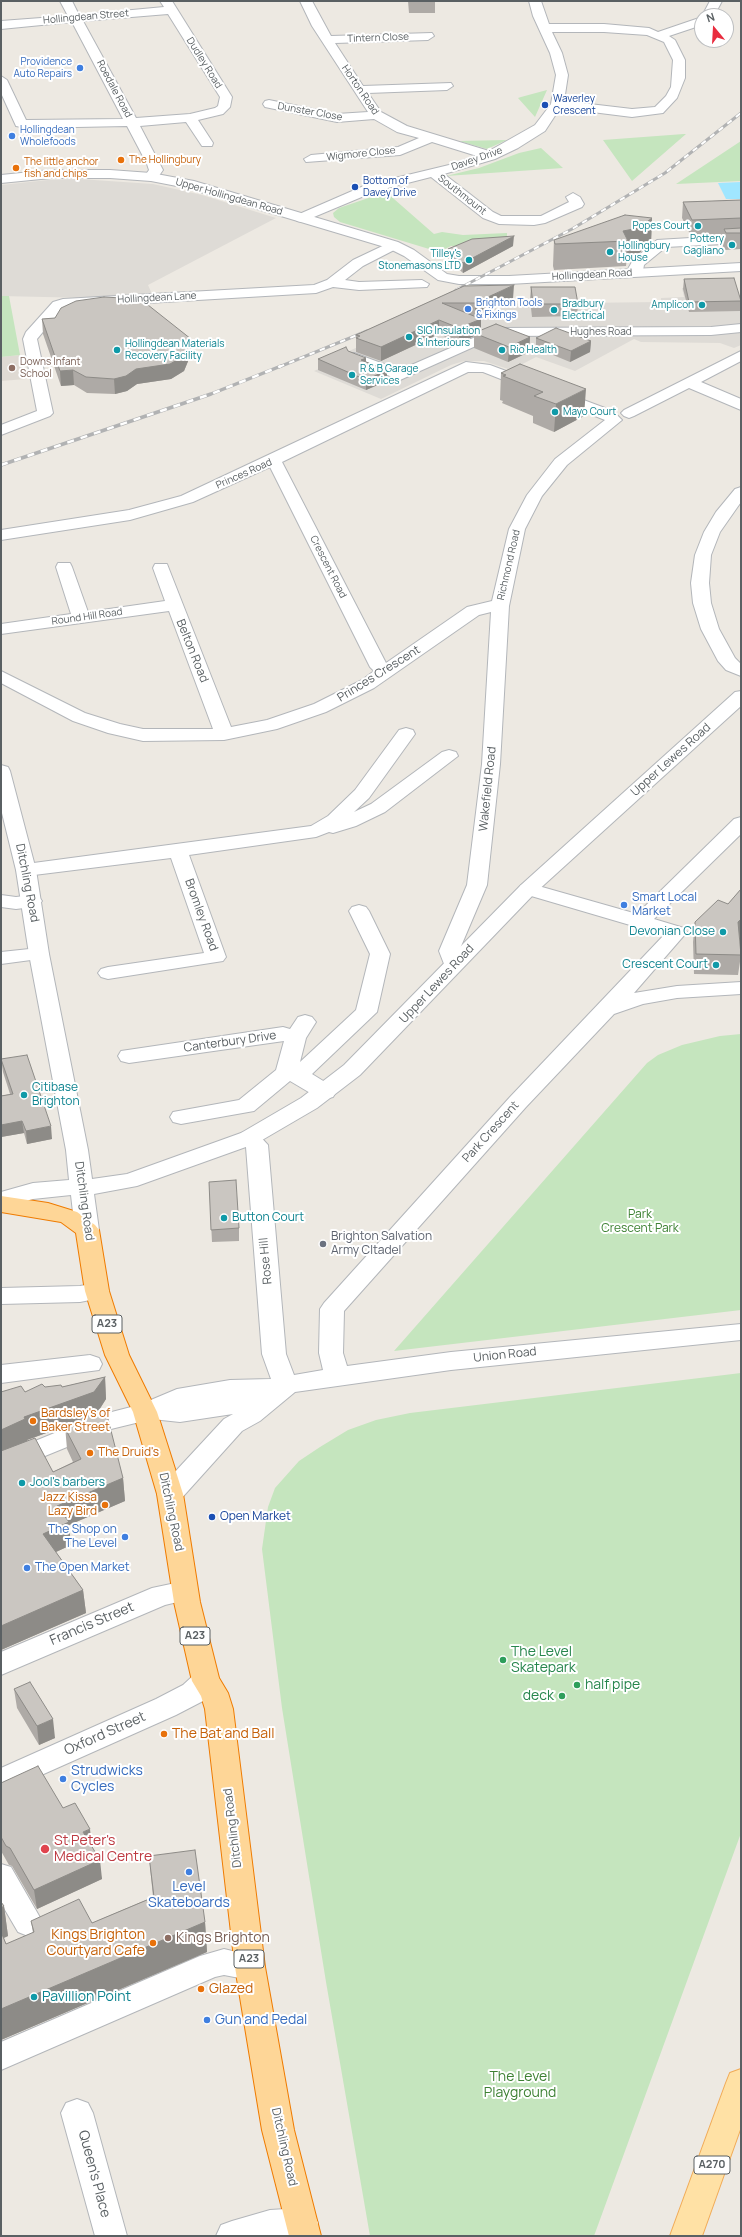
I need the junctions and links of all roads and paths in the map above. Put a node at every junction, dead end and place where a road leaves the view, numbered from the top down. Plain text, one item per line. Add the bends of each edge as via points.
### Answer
1 (66, 1) edge
2 (306, 1) edge
3 (535, 1) edge
4 (169, 5) edge
5 (75, 18) junction
6 (694, 24) edge
7 (1, 25) edge
8 (545, 28) junction
9 (660, 35) junction
10 (428, 36) dead end
11 (327, 40) junction
12 (1, 80) edge
13 (447, 86) dead end
14 (359, 90) junction
15 (269, 104) dead end
16 (557, 104) junction
17 (376, 115) junction
18 (190, 118) junction
19 (131, 122) junction
20 (432, 138) junction
21 (207, 143) dead end
22 (490, 156) junction
23 (310, 159) dead end
24 (433, 172) junction
25 (151, 177) junction
26 (1, 179) edge
27 (573, 197) dead end
28 (302, 218) junction
29 (741, 239) edge
30 (393, 245) junction
31 (741, 267) edge
32 (637, 273) junction
33 (443, 277) joint
34 (332, 283) junction
35 (422, 284) dead end
36 (741, 328) edge
37 (741, 355) edge
38 (354, 357) edge
39 (689, 382) junction
40 (741, 405) edge
41 (629, 413) dead end
42 (614, 420) joint
43 (1, 430) edge
44 (271, 461) junction
45 (741, 492) edge
46 (1, 535) edge
47 (64, 567) dead end
48 (161, 568) dead end
49 (174, 605) junction
50 (500, 606) junction
51 (81, 617) junction
52 (1, 629) edge
53 (388, 670) junction
54 (741, 670) edge
55 (1, 676) edge
56 (741, 696) edge
57 (224, 734) junction
58 (406, 734) dead end
59 (449, 756) dead end
60 (1, 771) edge
61 (741, 823) edge
62 (316, 831) junction
63 (178, 851) junction
64 (26, 870) junction
65 (528, 890) junction
66 (1, 901) edge
67 (32, 901) junction
68 (359, 911) dead end
69 (641, 921) junction
70 (39, 954) junction
71 (1, 958) edge
72 (453, 965) junction
73 (117, 968) dead end
74 (741, 988) edge
75 (606, 1010) junction
76 (129, 1056) dead end
77 (292, 1074) junction
78 (325, 1092) junction
79 (181, 1117) dead end
80 (250, 1138) junction
81 (83, 1188) junction
82 (1, 1200) edge
83 (1, 1204) edge
84 (87, 1230) junction
85 (98, 1290) junction
86 (1, 1296) edge
87 (741, 1332) edge
88 (90, 1364) dead end
89 (1, 1374) edge
90 (337, 1376) junction
91 (278, 1387) junction
92 (145, 1412) junction
93 (1, 1464) edge
94 (170, 1494) junction
95 (185, 1590) junction
96 (1, 1664) edge
97 (206, 1681) junction
98 (1, 1781) edge
99 (1, 1876) edge
100 (28, 1923) dead end
101 (250, 1967) junction
102 (1, 2056) edge
103 (741, 2083) edge
104 (77, 2113) dead end
105 (304, 2230) edge
106 (111, 2236) edge
107 (232, 2236) edge
108 (686, 2236) edge

1 - 5 street, Roedale Road
2 - 11 street, Horton Road
3 - 8 street, Davey Drive
4 - 5 street, Hollingdean Street
4 - 18 street, Dudley Road via 226,97 224,106 219,110
5 - 7 street, Hollingdean Street
5 - 19 street, Roedale Road
6 - 9 street
8 - 9 street via 604,28
8 - 16 street, Davey Drive via 561,66
9 - 16 street via 669,40 679,60 676,87 663,108 653,112 632,113
10 - 11 street, Tintern Close
11 - 14 street, Horton Road
12 - 19 street, Dudley Road via 20,123
13 - 14 street
14 - 17 street, Horton Road
15 - 17 street, Dunster Close via 337,118
16 - 22 street, Davey Drive via 540,128
17 - 20 street, Horton Road via 394,126
18 - 19 street, Dudley Road
18 - 21 street
19 - 25 street, Roedale Road via 154,164 156,170
20 - 22 street, Horton Road
20 - 23 street, Wigmore Close via 392,152
22 - 24 street, Davey Drive
24 - 27 street, Southmount via 489,216 499,220 545,219 577,204
24 - 28 street, Davey Drive via 371,188
25 - 26 street, Upper Hollingdean Road via 75,174
25 - 28 street, Upper Hollingdean Road via 212,190
28 - 30 street, Upper Hollingdean Road
29 - 32 street via 662,243 636,266
30 - 33 street, Upper Hollingdean Road via 409,252
30 - 34 street via 358,263
31 - 32 street, Hollingdean Road
32 - 33 street, Hollingdean Road via 493,280
34 - 35 street, Hollingdean Lane via 359,286
34 - 43 street, Hollingdean Lane via 316,289 58,305 30,339 45,413
36 - 38 street, Hughes Road via 711,331 496,332 400,375
37 - 39 street
39 - 40 street
39 - 41 street
42 - 44 street, Princes Road via 597,408 485,368 472,366 454,372
42 - 50 street, Richmond Road via 561,462 535,494 517,529
44 - 46 street, Princes Road via 194,496 156,509
44 - 53 street, Crescent Road via 276,464 379,667
45 - 54 street via 712,532 703,555 700,583 702,603 710,629 727,661
47 - 51 street
48 - 49 street, Belton Road
49 - 51 street, Round Hill Road
49 - 57 street, Belton Road
50 - 53 street, Princes Crescent via 473,611
50 - 72 street, Wakefield Road via 491,764 477,885 448,951
51 - 52 street, Round Hill Road
53 - 57 street, Princes Crescent via 352,693 304,715 271,725
55 - 57 street, Princes Crescent via 79,717 115,729 143,735
56 - 65 street, Upper Lewes Road
58 - 62 street via 362,794 335,820
59 - 62 street via 368,813 342,825
60 - 64 street, Ditchling Road
61 - 69 street
62 - 63 street
63 - 64 street
63 - 73 street, Bromley Road via 216,957
64 - 67 street, Ditchling Road
65 - 69 street
65 - 72 street, Upper Lewes Road
66 - 67 street
67 - 70 street, Ditchling Road
68 - 77 street via 380,954 366,1012
69 - 75 street via 677,932
70 - 71 street
70 - 81 street, Ditchling Road via 54,1020
72 - 78 street, Upper Lewes Road via 402,1021 352,1070
74 - 75 street, Park Crescent via 711,988 660,994 639,998
75 - 90 street, Park Crescent via 518,1102 332,1310 331,1353
76 - 77 street, Canterbury Drive via 300,1030
77 - 78 street
77 - 79 street via 246,1106
78 - 80 street, Upper Lewes Road
80 - 81 street, Upper Lewes Road via 146,1176
80 - 91 street, Rose Hill via 257,1145
81 - 82 street, Upper Lewes Road via 62,1187 16,1194
81 - 84 street, Ditchling Road
83 - 84 highway via 69,1217
84 - 85 highway, Ditchling Road / A23
85 - 86 street via 80,1294
85 - 92 highway, Ditchling Road / A23 via 117,1356
87 - 90 street, Union Road via 451,1361
88 - 89 street
90 - 91 street, Union Road
91 - 92 street, Union Road via 233,1405 180,1413
91 - 94 street via 251,1415 233,1425
92 - 93 street, Union Road via 105,1422
92 - 94 highway, Ditchling Road / A23
94 - 95 highway, Ditchling Road / A23
95 - 96 street, Francis Street via 161,1595
95 - 97 highway, Ditchling Road / A23
97 - 98 street, Oxford Street via 193,1693 166,1707
97 - 101 highway, Ditchling Road / A23 via 214,1693 219,1709
99 - 100 street
101 - 102 street via 224,1962 211,1965
101 - 105 highway, Ditchling Road / A23 via 278,2130
103 - 108 main road, A270
104 - 106 street, Queen's Place
105 - 107 street via 266,2226

